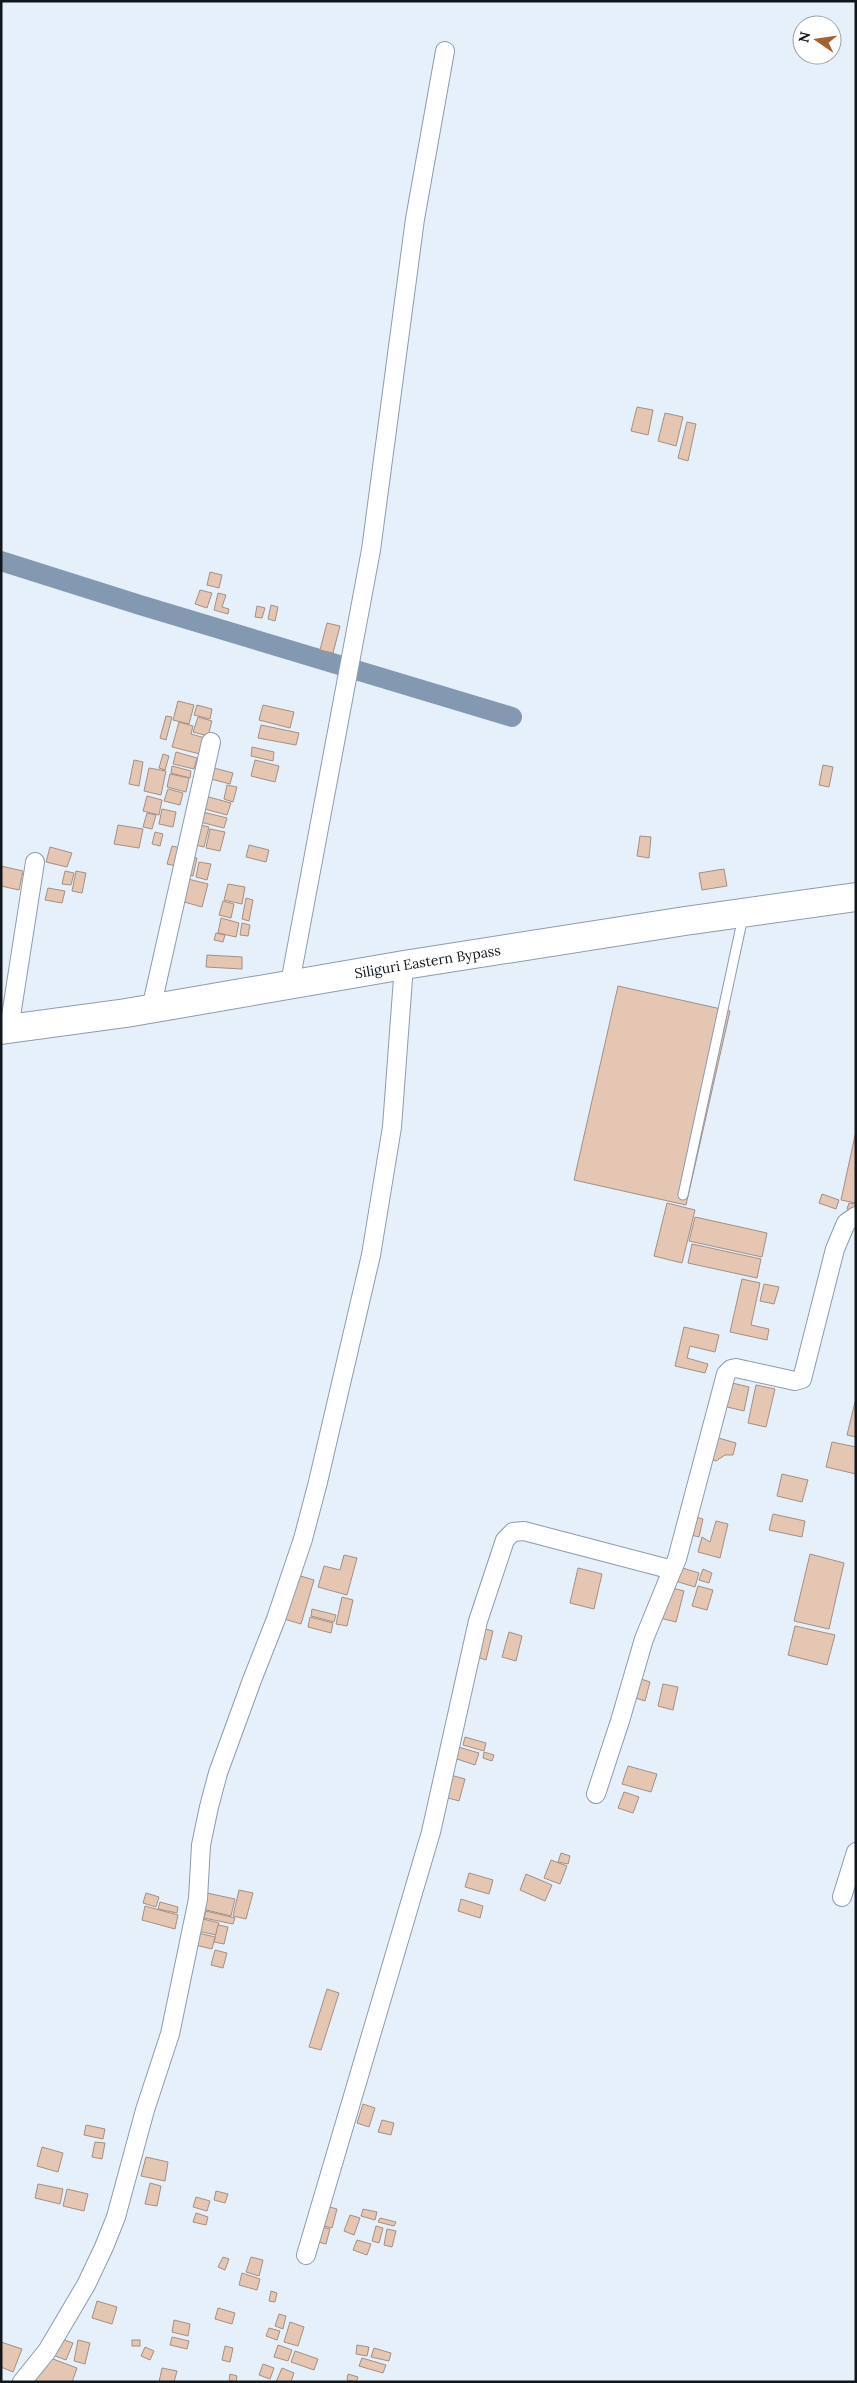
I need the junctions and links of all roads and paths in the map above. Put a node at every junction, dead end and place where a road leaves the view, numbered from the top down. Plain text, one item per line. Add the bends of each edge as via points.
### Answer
1 (445, 51) dead end
2 (211, 742) dead end
3 (35, 862) dead end
4 (856, 897) edge
5 (743, 913) junction
6 (404, 965) junction
7 (290, 983) junction
8 (151, 1009) junction
9 (5, 1029) edge
10 (683, 1196) dead end
11 (856, 1216) edge
12 (673, 1568) junction
13 (596, 1794) dead end
14 (856, 1852) edge
15 (842, 1896) dead end
16 (306, 2255) dead end
17 (22, 2382) edge

1 - 7 street via 415,219 371,550
2 - 8 street
3 - 9 street
4 - 5 main road, Siliguri Eastern Bypass
5 - 6 main road, Siliguri Eastern Bypass
5 - 10 lane
6 - 7 main road, Siliguri Eastern Bypass
6 - 17 street via 392,1127 371,1255 303,1539 209,1807 201,1845 198,1899 170,2034 116,2217 104,2246 52,2344
7 - 8 main road, Siliguri Eastern Bypass
8 - 9 main road, Siliguri Eastern Bypass
11 - 12 street via 846,1222 835,1249 802,1379 795,1381 736,1368 726,1374
12 - 13 street via 644,1639
12 - 16 street via 524,1531 513,1532 504,1540 478,1621 431,1832
14 - 15 street

